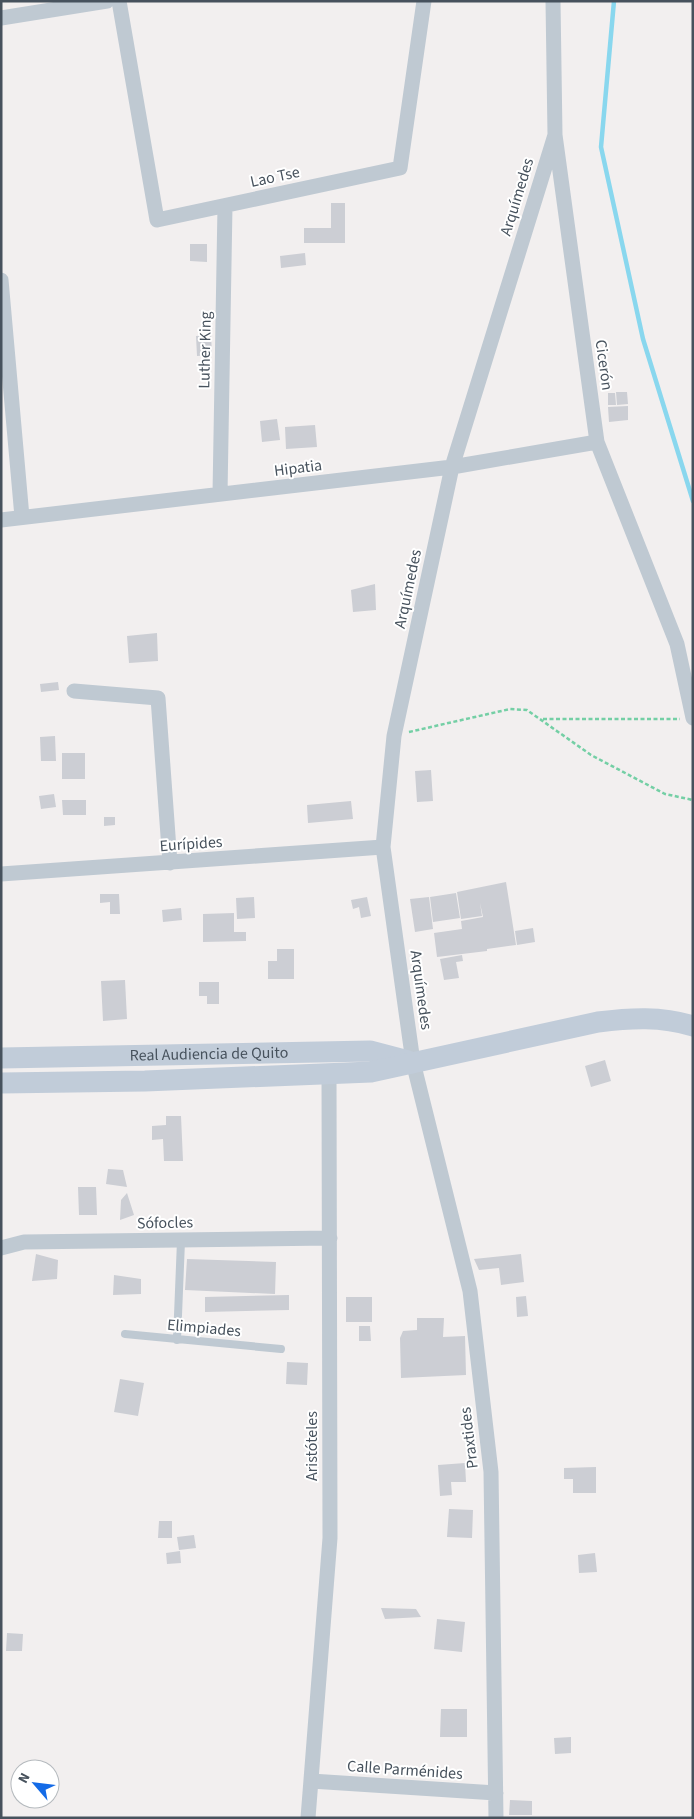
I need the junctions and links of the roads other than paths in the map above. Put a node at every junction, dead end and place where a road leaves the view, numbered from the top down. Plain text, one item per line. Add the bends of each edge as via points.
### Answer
1 (107, 1) edge
2 (119, 1) edge
3 (424, 1) edge
4 (553, 1) edge
5 (1, 18) edge
6 (555, 135) junction
7 (225, 206) junction
8 (1, 280) edge
9 (598, 442) junction
10 (452, 467) junction
11 (220, 494) junction
12 (22, 517) junction
13 (1, 520) edge
14 (74, 691) dead end
15 (688, 719) edge
16 (383, 847) junction
17 (170, 863) junction
18 (1, 874) edge
19 (693, 1026) edge
20 (1, 1058) edge
21 (413, 1062) junction
22 (329, 1074) junction
23 (1, 1083) edge
24 (330, 1238) junction
25 (180, 1241) junction
26 (1, 1248) edge
27 (124, 1334) dead end
28 (177, 1340) junction
29 (281, 1349) dead end
30 (311, 1781) junction
31 (496, 1793) junction
32 (308, 1818) edge
33 (496, 1818) edge

1 - 5 street
2 - 7 street, Lao Tse via 157,220
3 - 7 street, Lao Tse via 400,168
4 - 6 street, Cicerón
6 - 9 street, Cicerón
6 - 10 street, Arquímedes
7 - 11 street, Luther King
8 - 12 street
9 - 10 street, Hipatia
9 - 15 street, Cicerón via 677,644
10 - 11 street, Hipatia
10 - 16 street, Arquímedes via 394,736
11 - 12 street, Hipatia
12 - 13 street, Hipatia
14 - 17 street via 158,698
16 - 17 street, Eurípides
16 - 21 street, Arquímedes
17 - 18 street, Eurípides
19 - 21 main road, Real Audiencia de Quito via 673,1020 630,1018 598,1022
20 - 21 main road, Real Audiencia de Quito via 370,1052
21 - 22 main road, Real Audiencia de Quito via 371,1072
21 - 31 street, Praxtides via 470,1292 491,1472
22 - 23 main road, Real Audiencia de Quito
22 - 24 street, Aristóteles
24 - 25 street, Sófocles
24 - 30 street, Aristóteles via 330,1538
25 - 26 street, Sófocles via 24,1242
25 - 28 lane
27 - 28 lane, Elimpiades
28 - 29 lane, Elimpiades
30 - 31 street, Calle Parménides
30 - 32 street, Aristóteles
31 - 33 street, Praxtides

